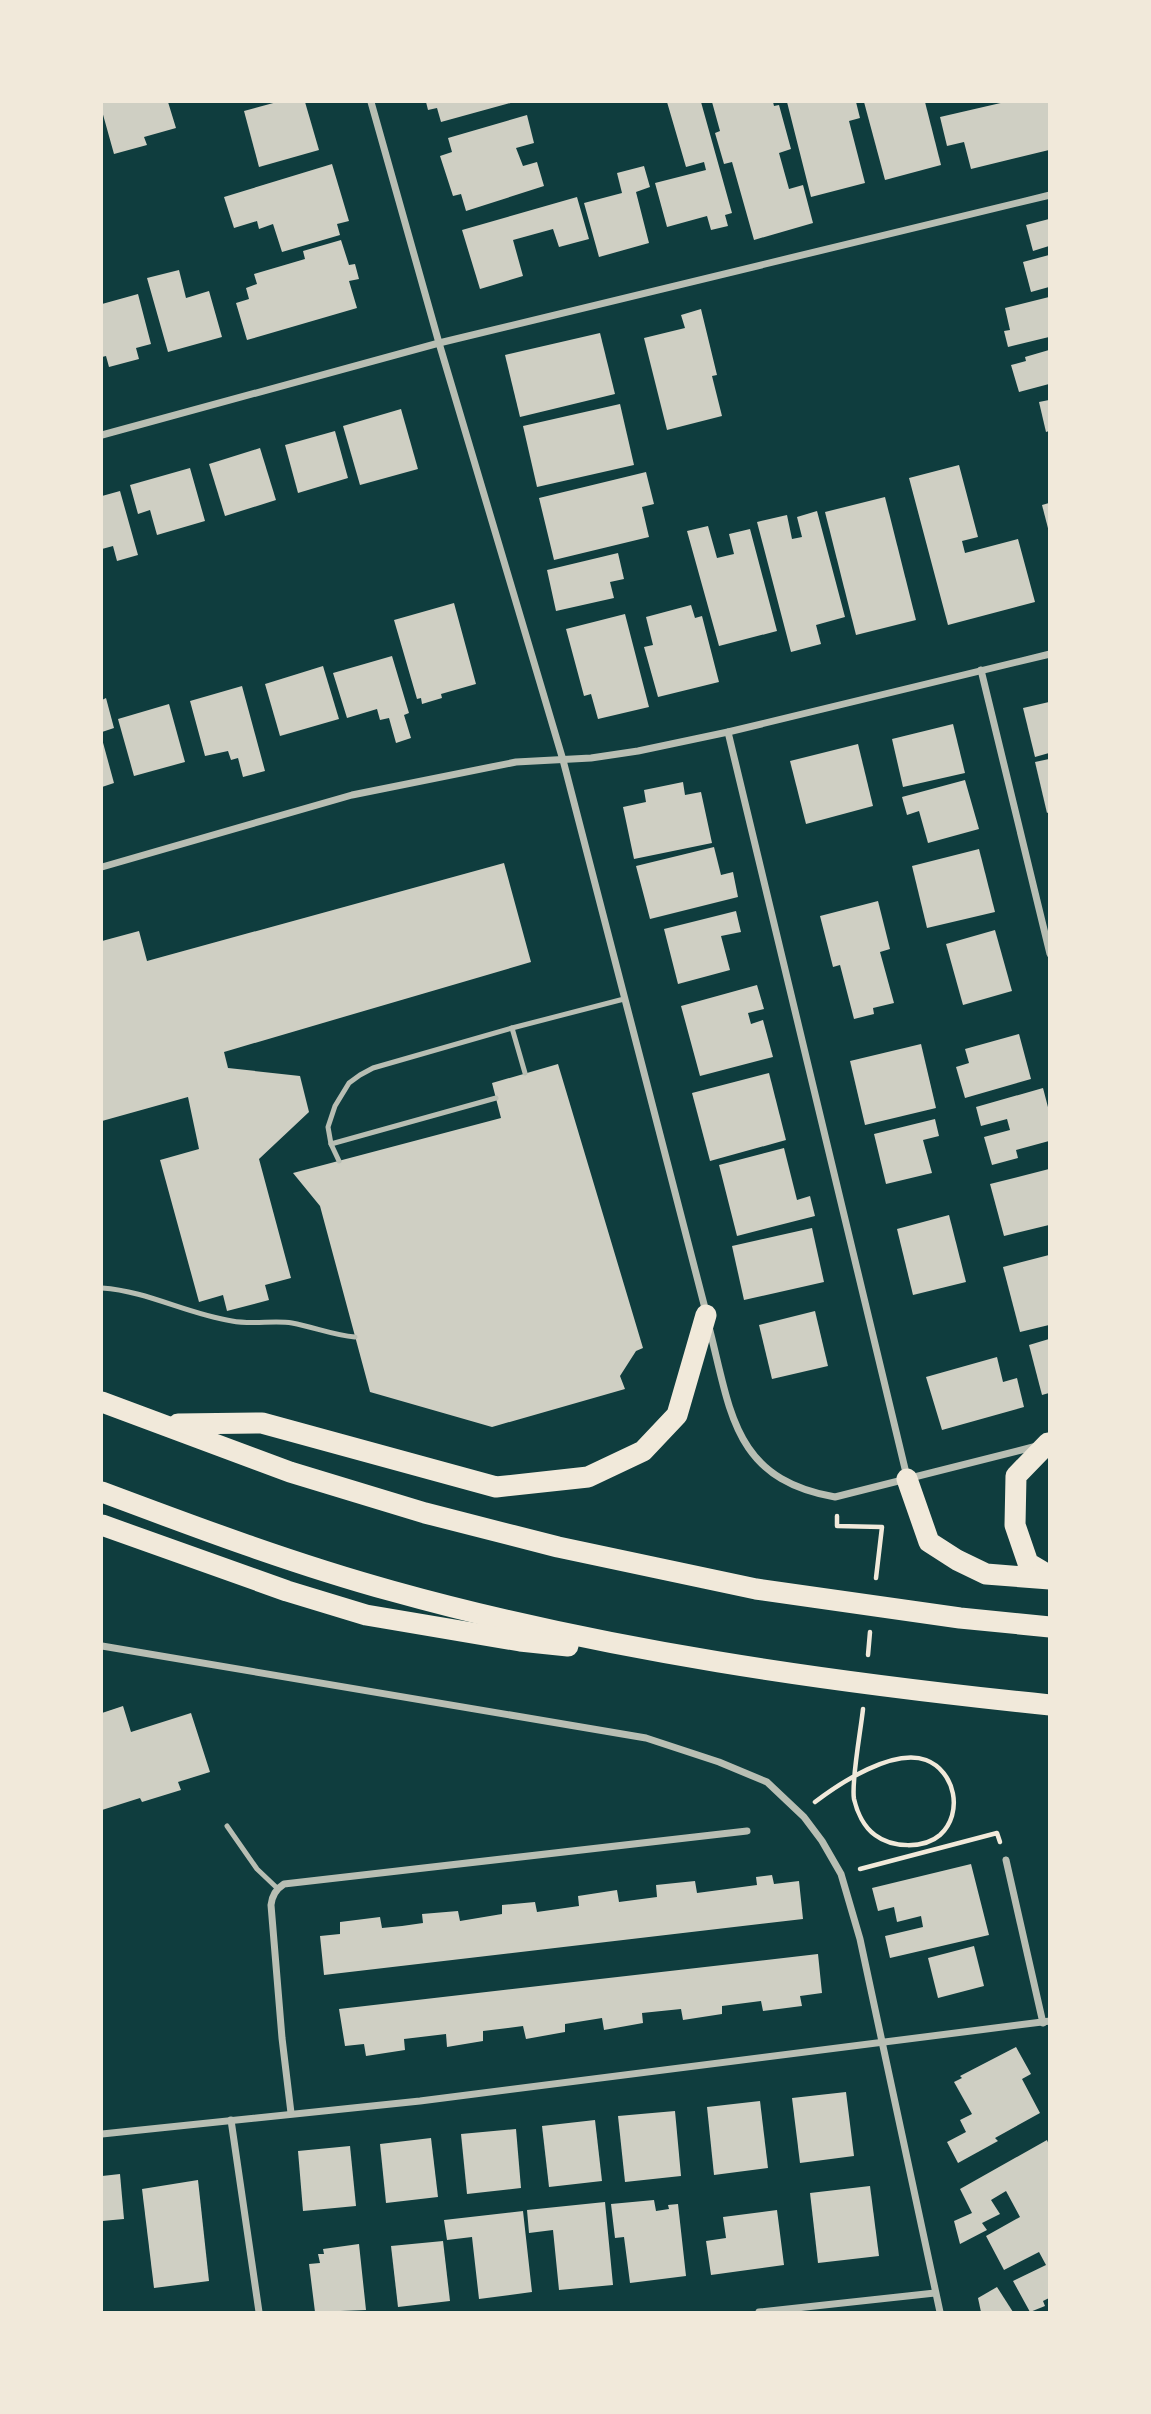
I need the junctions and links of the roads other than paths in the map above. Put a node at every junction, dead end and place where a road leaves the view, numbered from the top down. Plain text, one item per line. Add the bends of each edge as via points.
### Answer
1 (371, 102) edge
2 (1049, 195) edge
3 (439, 343) junction
4 (102, 435) edge
5 (1049, 654) edge
6 (981, 670) junction
7 (728, 732) junction
8 (563, 760) junction
9 (102, 867) edge
10 (1049, 954) edge
11 (624, 999) junction
12 (512, 1028) junction
13 (526, 1073) dead end
14 (496, 1098) dead end
15 (331, 1144) junction
16 (339, 1161) dead end
17 (102, 1288) edge
18 (706, 1315) junction
19 (355, 1337) dead end
20 (102, 1402) edge
21 (165, 1424) junction
22 (1049, 1443) edge
23 (907, 1479) junction
24 (102, 1492) edge
25 (102, 1525) edge
26 (1049, 1577) edge
27 (1049, 1627) edge
28 (102, 1646) edge
29 (682, 1656) junction
30 (1049, 1704) edge
31 (227, 1826) dead end
32 (747, 1831) dead end
33 (1006, 1860) road end
34 (277, 1888) junction
35 (1046, 2022) edge
36 (882, 2044) junction
37 (291, 2113) junction
38 (231, 2120) junction
39 (102, 2134) edge
40 (935, 2293) junction
41 (259, 2312) edge
42 (759, 2312) edge
43 (940, 2312) edge

1 - 3 street
2 - 3 street
3 - 4 street
3 - 8 street
5 - 6 street
6 - 7 street
6 - 10 street
7 - 8 street via 638,751
7 - 23 street
8 - 9 street via 516,762 352,795
8 - 11 street
11 - 12 lane
11 - 18 street
12 - 13 lane
12 - 15 lane via 360,1075 349,1083 335,1106 328,1127
14 - 15 lane
15 - 16 lane
17 - 19 lane via 136,1292 233,1321 290,1322
18 - 21 highway via 677,1415 643,1451 588,1477 496,1486 262,1423
18 - 23 street via 737,1432 750,1453 770,1471 807,1492 835,1497
20 - 21 highway
21 - 27 highway via 290,1472 558,1547 756,1589
22 - 23 street
22 - 26 highway via 1016,1476 1014,1525 1028,1563
23 - 26 highway via 929,1542 986,1574
24 - 29 highway via 244,1545 392,1591 525,1625
25 - 29 highway via 366,1615 520,1641
28 - 36 street via 646,1738 768,1782 804,1817 841,1874
29 - 30 highway
31 - 34 lane via 257,1869
32 - 34 street
33 - 35 street
34 - 37 street via 271,1905
35 - 36 street
36 - 37 street
36 - 40 street
37 - 38 street
38 - 39 street
38 - 41 street
40 - 42 street
40 - 43 street

